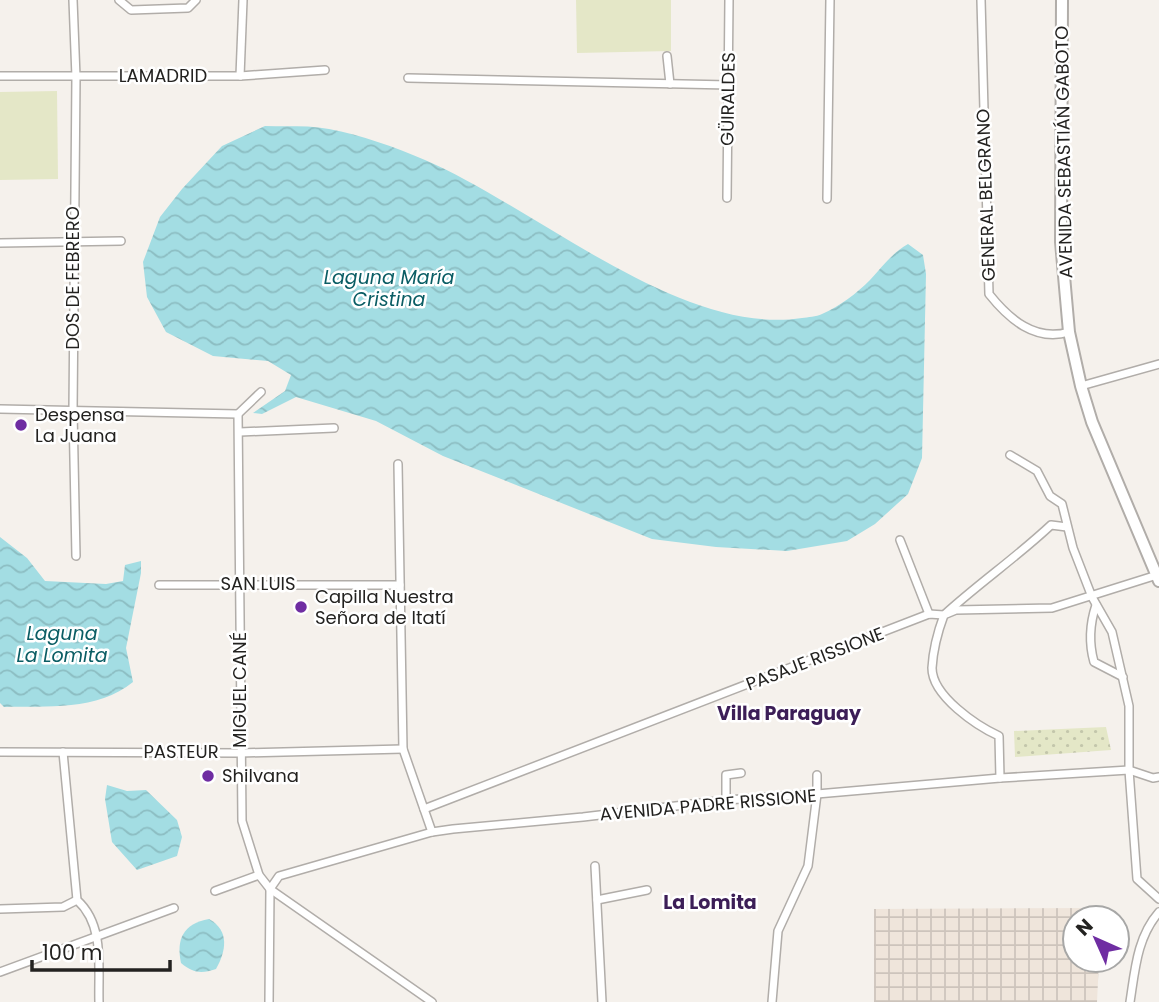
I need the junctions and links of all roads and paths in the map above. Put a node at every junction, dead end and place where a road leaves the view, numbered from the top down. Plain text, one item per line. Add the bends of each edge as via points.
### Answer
1 (73, 0) edge
2 (119, 0) edge
3 (197, 0) edge
4 (243, 0) edge
5 (729, 0) edge
6 (830, 0) edge
7 (981, 0) edge
8 (1062, 0) edge
9 (667, 56) dead end
10 (326, 71) dead end
11 (0, 76) edge
12 (76, 76) junction
13 (240, 76) junction
14 (408, 78) dead end
15 (670, 84) junction
16 (729, 85) junction
17 (727, 198) dead end
18 (827, 199) dead end
19 (121, 241) dead end
20 (0, 243) edge
21 (73, 243) junction
22 (1069, 332) junction
23 (1159, 364) edge
24 (1081, 386) junction
25 (261, 392) dead end
26 (0, 410) edge
27 (73, 411) junction
28 (238, 414) junction
29 (334, 428) dead end
30 (240, 432) junction
31 (1010, 455) dead end
32 (398, 464) dead end
33 (1068, 527) junction
34 (900, 540) dead end
35 (76, 555) dead end
36 (1158, 578) edge
37 (240, 584) junction
38 (159, 585) dead end
39 (400, 585) junction
40 (1092, 597) junction
41 (1096, 605) junction
42 (929, 614) junction
43 (944, 615) junction
44 (1123, 677) junction
45 (403, 749) junction
46 (0, 752) edge
47 (63, 752) junction
48 (240, 753) junction
49 (1129, 770) junction
50 (741, 774) dead end
51 (817, 775) dead end
52 (1159, 777) edge
53 (1000, 778) junction
54 (817, 794) junction
55 (726, 800) junction
56 (424, 809) junction
57 (432, 832) junction
58 (595, 866) dead end
59 (259, 875) junction
60 (270, 889) junction
61 (647, 890) dead end
62 (215, 891) dead end
63 (1159, 899) edge
64 (77, 900) junction
65 (597, 900) junction
66 (174, 908) dead end
67 (0, 909) edge
68 (1159, 912) edge
69 (98, 935) junction
70 (0, 972) edge
71 (99, 1002) edge
72 (269, 1002) edge
73 (432, 1002) edge
74 (602, 1002) edge
75 (772, 1002) edge
76 (1130, 1002) edge

1 - 12 street, DOS DE FEBRERO
2 - 3 street via 131,10 188,8
4 - 13 street
5 - 16 street, GÜIRALDES
6 - 18 street
7 - 22 street, GENERAL BELGRANO via 989,294 1006,315 1044,336
8 - 22 main road, AVENIDA SEBASTIÁN GABOTO via 1061,242
9 - 15 street
10 - 13 street, LAMADRID
11 - 12 street, LAMADRID
12 - 13 street, LAMADRID
12 - 21 street, DOS DE FEBRERO
14 - 15 street
15 - 16 street
16 - 17 street, GÜIRALDES
19 - 21 street
20 - 21 street
21 - 27 street, DOS DE FEBRERO
22 - 24 main road, AVENIDA SEBASTIÁN GABOTO
23 - 24 street
24 - 36 main road, AVENIDA SEBASTIÁN GABOTO
25 - 28 street
26 - 27 street
27 - 28 street
27 - 35 street, DOS DE FEBRERO
28 - 30 street, MIGUEL CANÉ
29 - 30 street
30 - 37 street, MIGUEL CANÉ
31 - 33 street via 1037,471 1050,496 1062,504
32 - 39 street
33 - 40 street
33 - 43 street via 1051,525
34 - 42 street
36 - 40 street, PASAJE RISSIONE
37 - 38 street, SAN LUIS
37 - 39 street, SAN LUIS
37 - 48 street, MIGUEL CANÉ
39 - 45 street
40 - 41 street
40 - 43 street, PASAJE RISSIONE via 1052,608 968,609
41 - 44 street via 1112,632
41 - 44 street via 1092,616 1094,662
42 - 43 street, PASAJE RISSIONE
42 - 56 street, PASAJE RISSIONE
43 - 53 street via 932,671 941,692 976,726 999,736
44 - 49 street via 1129,706
45 - 48 street, PASTEUR
45 - 56 street
46 - 47 street, PASTEUR
47 - 48 street, PASTEUR
47 - 64 street
48 - 59 street, MIGUEL CANÉ via 242,821
49 - 52 street, AVENIDA PADRE RISSIONE
49 - 53 street, AVENIDA PADRE RISSIONE
49 - 63 street via 1137,879
50 - 55 street via 726,775
51 - 54 street
53 - 54 street, AVENIDA PADRE RISSIONE
54 - 55 street, AVENIDA PADRE RISSIONE
54 - 75 street via 808,866 779,931
55 - 57 street, AVENIDA PADRE RISSIONE
56 - 57 street
57 - 60 street, AVENIDA PADRE RISSIONE via 279,876
58 - 65 street
59 - 60 street, MIGUEL CANÉ
59 - 62 street
60 - 72 street
60 - 73 street, MIGUEL CANÉ
61 - 65 street
64 - 67 street via 63,907
64 - 69 street via 87,909
65 - 74 street
66 - 69 street
68 - 76 street via 1147,926
69 - 70 street
69 - 71 street

